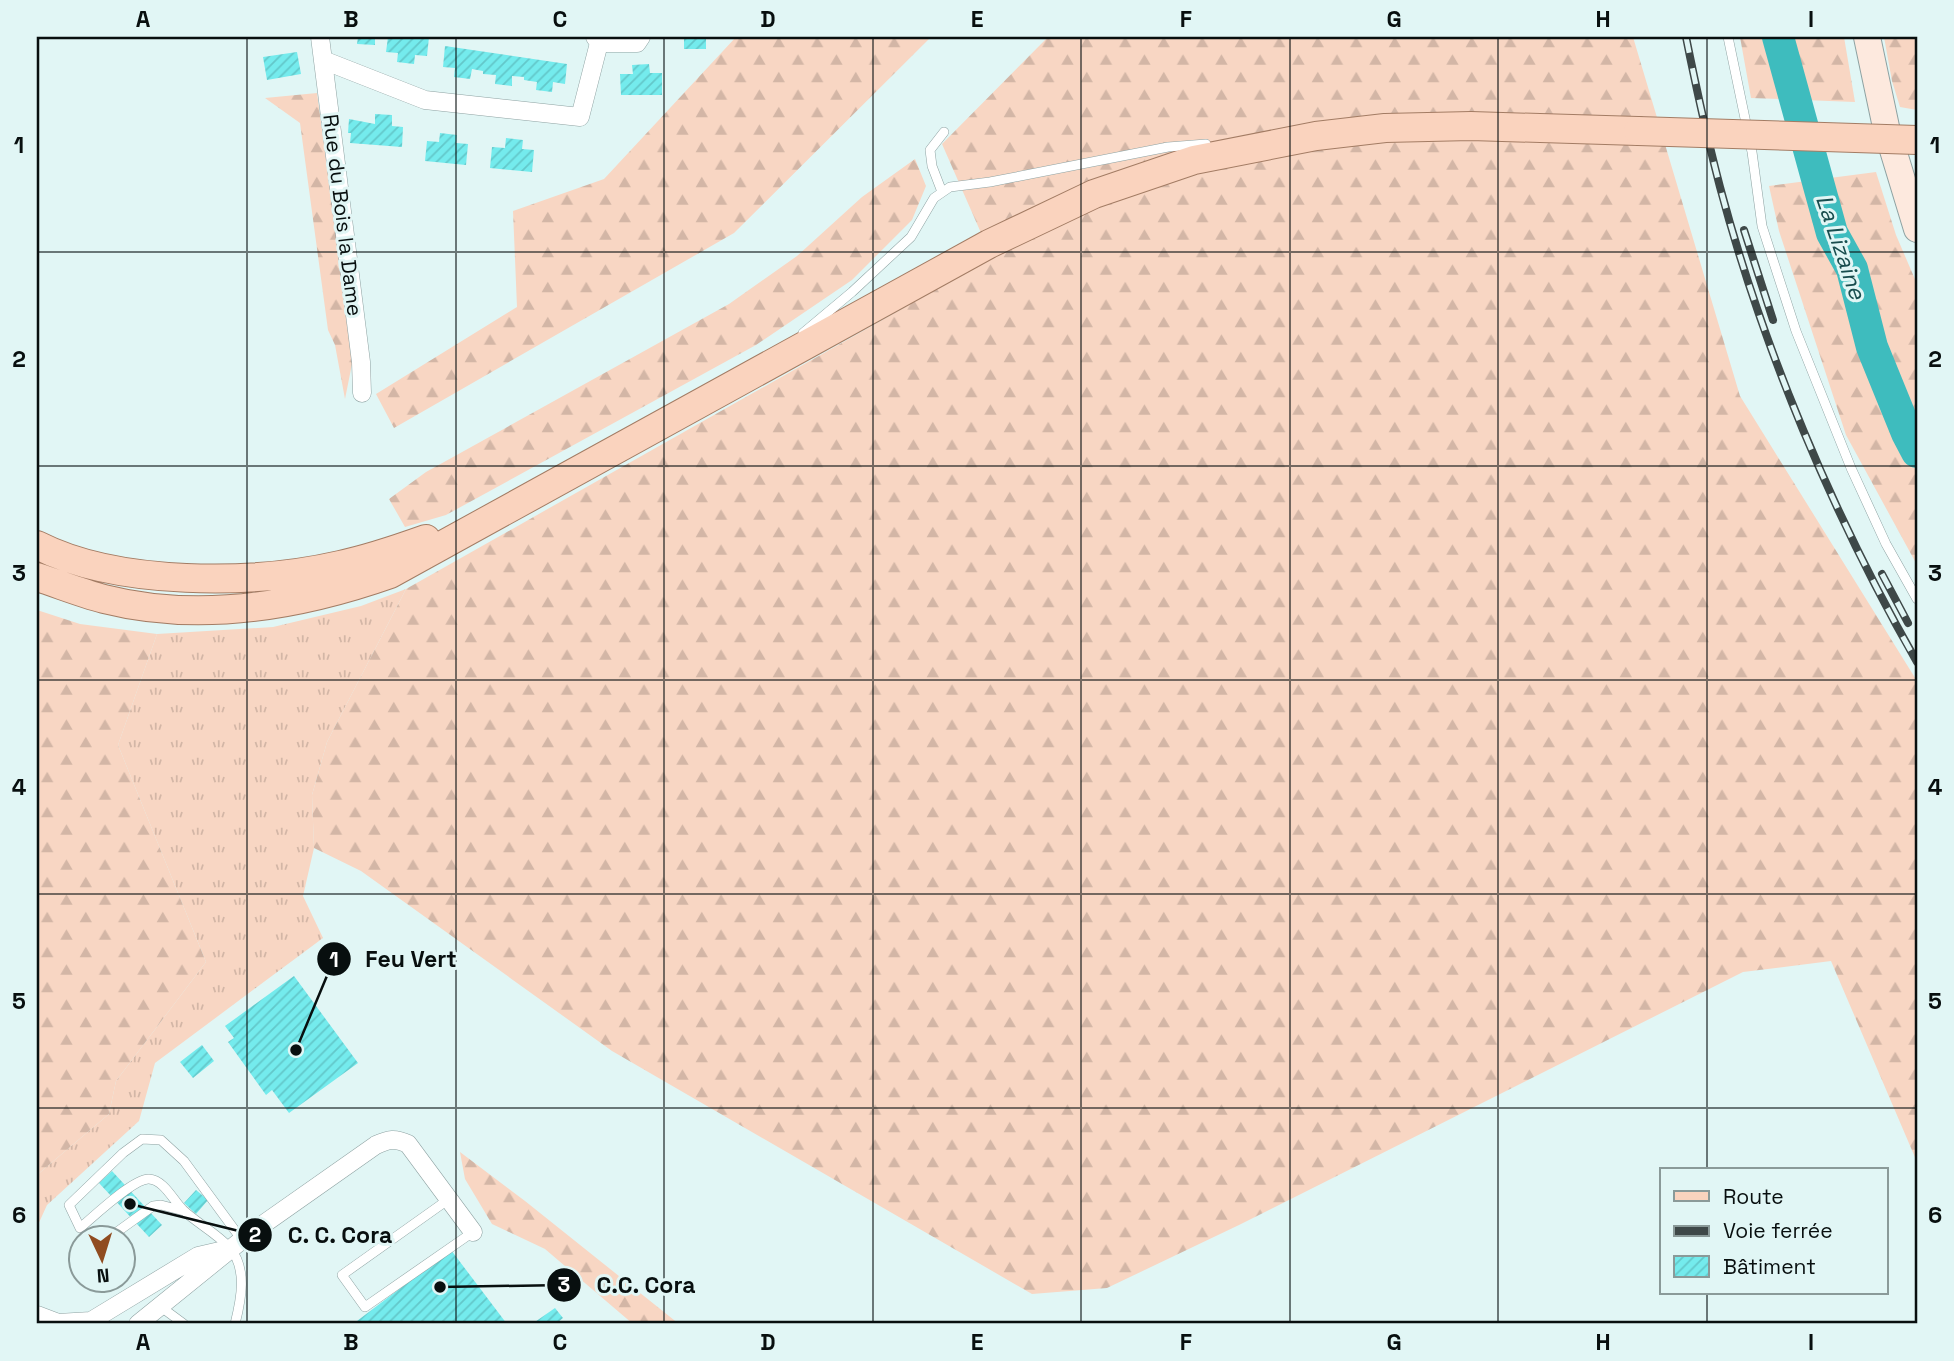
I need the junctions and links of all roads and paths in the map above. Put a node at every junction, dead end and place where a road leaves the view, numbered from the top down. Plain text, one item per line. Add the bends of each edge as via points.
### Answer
1 (320, 37) edge
2 (641, 37) edge
3 (1728, 37) edge
4 (1867, 37) edge
5 (597, 40) edge
6 (323, 60) junction
7 (944, 132) dead end
8 (1316, 136) junction
9 (1917, 140) edge
10 (942, 192) junction
11 (1917, 229) edge
12 (762, 368) junction
13 (362, 393) dead end
14 (523, 500) junction
15 (37, 545) edge
16 (37, 577) edge
17 (1917, 600) edge
18 (449, 1199) junction
19 (184, 1210) junction
20 (78, 1224) edge
21 (85, 1224) edge
22 (128, 1224) edge
23 (473, 1231) joint
24 (236, 1244) junction
25 (161, 1307) junction
26 (37, 1315) edge
27 (138, 1324) edge
28 (184, 1324) edge
29 (235, 1324) edge

1 - 6 street, Rue du Bois la Dame
2 - 5 street via 636,43
3 - 17 lane via 1762,226 1796,331 1851,468
4 - 11 main road via 1886,127
5 - 6 street via 580,117 425,100
6 - 13 street, Rue du Bois la Dame
7 - 10 lane via 930,150
8 - 9 main road, bridge via 1385,128 1471,126
8 - 10 lane via 1168,148
8 - 12 main road via 1194,160 1094,194 989,244
10 - 12 lane via 911,237
12 - 14 main road
14 - 15 main road via 390,551 338,566 253,578 172,577 110,570
14 - 16 main road via 390,574 345,590 257,608 171,610 105,599
18 - 23 street
18 - 23 lane via 342,1275 365,1307
18 - 24 street via 408,1144 389,1139
19 - 21 lane via 159,1181 146,1178
19 - 22 lane via 153,1206
19 - 24 lane
20 - 24 lane via 69,1205 142,1139 161,1140 184,1161
24 - 25 street
24 - 26 street via 198,1256 92,1321 58,1323
24 - 29 lane via 242,1291
25 - 27 street
25 - 28 lane

